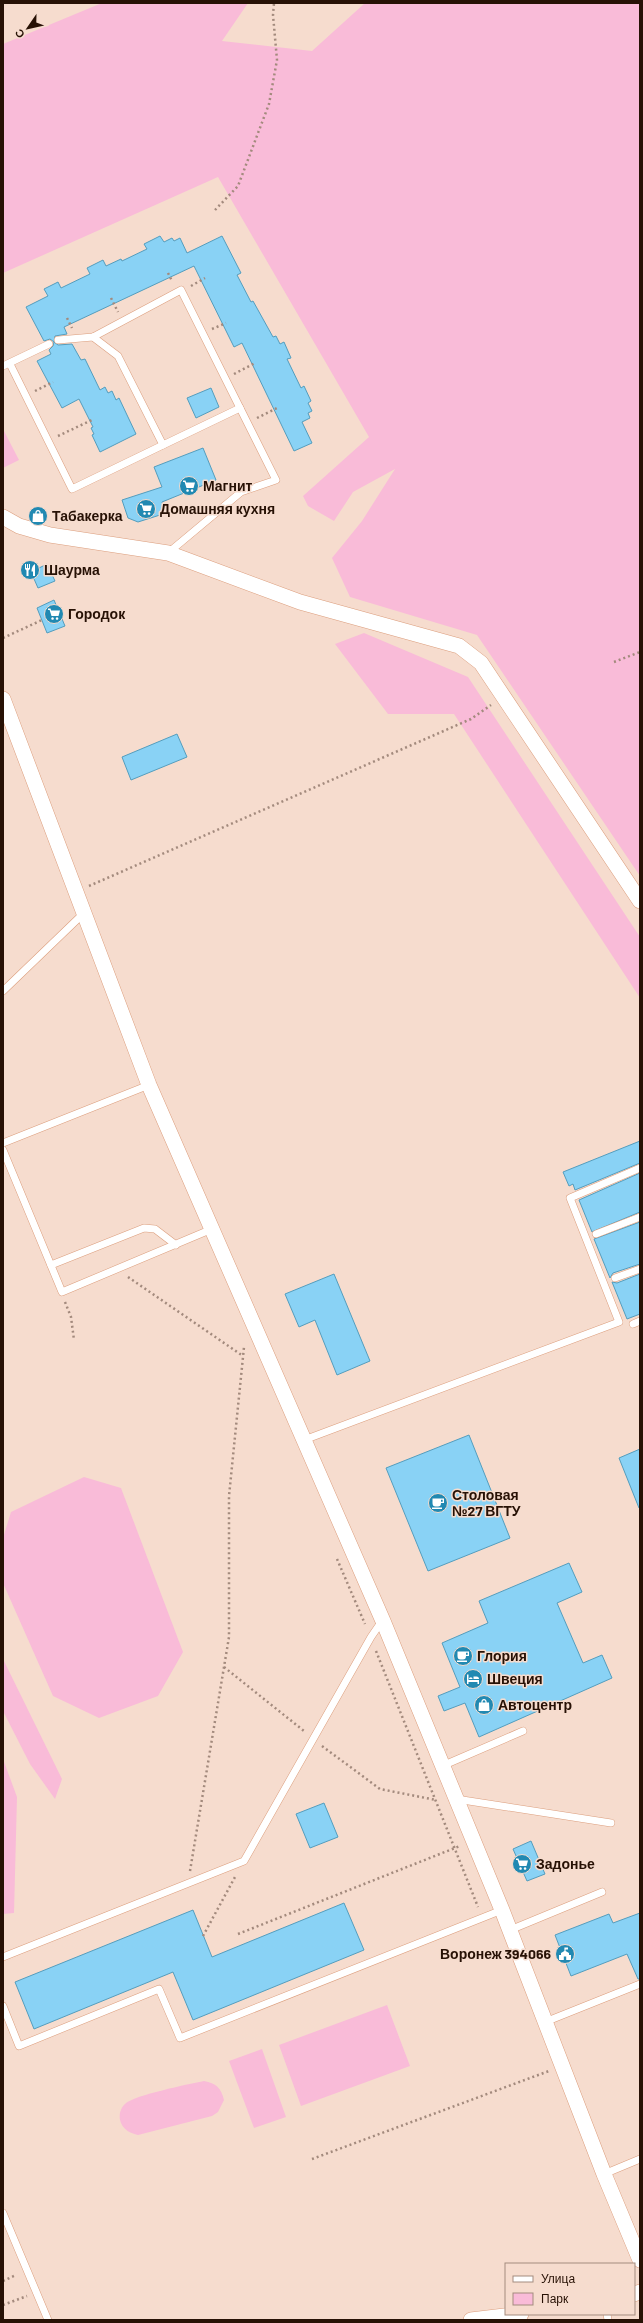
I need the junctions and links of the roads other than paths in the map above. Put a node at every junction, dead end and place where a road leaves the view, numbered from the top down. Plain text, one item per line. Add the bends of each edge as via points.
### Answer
1 (92, 337) junction
2 (58, 340) dead end
3 (49, 344) dead end
4 (6, 365) edge
5 (240, 408) junction
6 (163, 445) junction
7 (3, 516) edge
8 (168, 553) junction
9 (3, 700) edge
10 (640, 901) edge
11 (84, 913) junction
12 (3, 991) edge
13 (149, 1085) junction
14 (3, 1143) edge
15 (3, 1150) edge
16 (640, 1168) edge
17 (640, 1217) edge
18 (212, 1229) junction
19 (596, 1234) dead end
20 (176, 1244) junction
21 (51, 1265) junction
22 (640, 1269) edge
23 (615, 1278) dead end
24 (304, 1440) junction
25 (382, 1621) junction
26 (523, 1731) dead end
27 (442, 1766) junction
28 (456, 1799) junction
29 (611, 1823) dead end
30 (602, 1892) dead end
31 (502, 1910) junction
32 (510, 1930) junction
33 (3, 1957) edge
34 (640, 1984) edge
35 (3, 2006) edge
36 (545, 2022) junction
37 (640, 2159) edge
38 (604, 2174) junction
39 (3, 2214) edge
40 (640, 2260) edge
41 (513, 2315) edge
42 (48, 2320) edge
43 (471, 2320) edge
44 (475, 2320) edge

1 - 2 lane
1 - 5 lane via 181,290
1 - 6 lane via 118,356
3 - 4 lane
4 - 6 lane via 26,396 72,489
5 - 6 lane
5 - 8 lane via 276,480 241,492
7 - 8 street via 19,526 50,535
8 - 10 street via 300,602 459,646 481,663
9 - 11 street
11 - 12 lane
11 - 13 street
13 - 14 lane
13 - 18 street
15 - 21 lane
16 - 24 lane via 570,1198 619,1322
17 - 19 lane
18 - 20 lane
18 - 24 street
20 - 21 lane via 155,1229 144,1228
20 - 21 lane via 62,1292
22 - 23 lane
24 - 25 street
25 - 27 street
25 - 33 lane via 244,1861
26 - 27 lane
27 - 28 street
28 - 29 lane
28 - 31 street
30 - 32 lane
31 - 32 street
31 - 35 lane via 180,2038 159,1989 20,2046
32 - 36 street
34 - 36 lane
36 - 38 street
37 - 38 lane
38 - 40 street
39 - 42 lane
41 - 44 street
43 - 44 street

